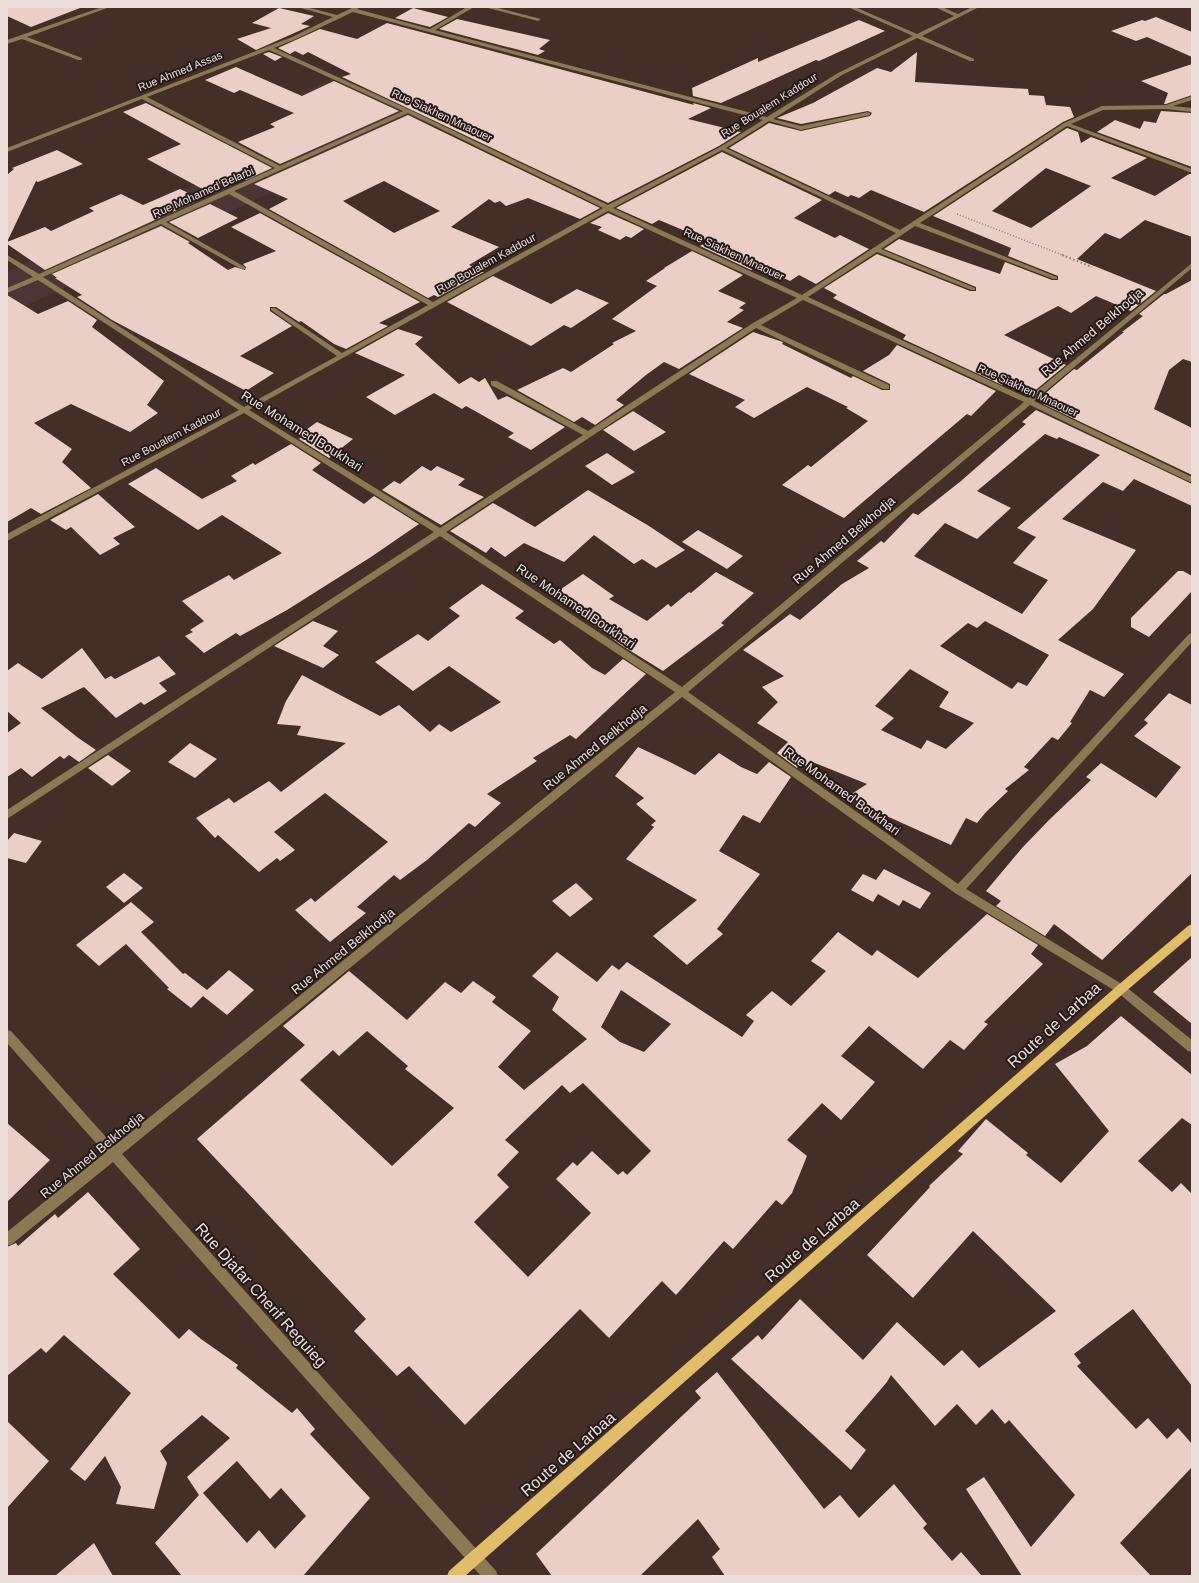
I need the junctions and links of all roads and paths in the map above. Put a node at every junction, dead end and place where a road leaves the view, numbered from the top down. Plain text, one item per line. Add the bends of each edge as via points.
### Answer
1 (107, 7) edge
2 (300, 7) edge
3 (471, 7) edge
4 (487, 7) edge
5 (851, 7) edge
6 (938, 7) edge
7 (976, 7) edge
8 (356, 8) edge
9 (958, 16) junction
10 (338, 17) junction
11 (538, 18) dead end
12 (431, 30) junction
13 (919, 36) junction
14 (23, 37) junction
15 (7, 42) edge
16 (268, 47) junction
17 (80, 59) dead end
18 (972, 60) dead end
19 (142, 97) junction
20 (1192, 98) edge
21 (1166, 107) junction
22 (1192, 110) edge
23 (408, 111) junction
24 (868, 114) dead end
25 (768, 120) junction
26 (1066, 124) junction
27 (722, 148) junction
28 (7, 150) edge
29 (279, 168) junction
30 (1192, 171) edge
31 (229, 191) junction
32 (940, 207) junction
33 (608, 208) junction
34 (161, 222) junction
35 (915, 224) junction
36 (901, 233) junction
37 (876, 249) junction
38 (7, 257) edge
39 (1192, 265) edge
40 (1092, 267) dead end
41 (243, 268) dead end
42 (37, 278) junction
43 (1055, 278) dead end
44 (973, 289) dead end
45 (7, 291) edge
46 (802, 298) junction
47 (433, 305) junction
48 (273, 309) dead end
49 (756, 325) junction
50 (342, 356) junction
51 (494, 383) dead end
52 (886, 387) dead end
53 (1030, 402) junction
54 (244, 410) junction
55 (589, 435) junction
56 (1192, 480) edge
57 (441, 532) junction
58 (7, 538) edge
59 (1192, 636) edge
60 (682, 692) junction
61 (7, 815) edge
62 (959, 890) junction
63 (1192, 930) edge
64 (1121, 989) junction
65 (7, 1035) edge
66 (1192, 1047) edge
67 (113, 1155) junction
68 (7, 1240) edge
69 (474, 1559) junction
70 (454, 1576) edge
71 (490, 1576) edge

1 - 14 street
2 - 10 street
3 - 12 street
4 - 11 street
5 - 13 street
6 - 9 street
7 - 9 street, Rue Boualem Kaddour
8 - 10 street, Rue Ahmed Assas
8 - 12 street
9 - 13 street, Rue Boualem Kaddour
10 - 16 street, Rue Ahmed Assas
12 - 25 street
13 - 18 street
13 - 25 street, Rue Boualem Kaddour via 840,74
14 - 15 street
14 - 17 street
16 - 19 street, Rue Ahmed Assas
16 - 23 street, Rue Siakhen Mnaouer
19 - 28 street, Rue Ahmed Assas
19 - 29 street
20 - 21 street
21 - 22 street
21 - 26 street via 1102,108
23 - 29 street, Rue Mohamed Belarbi
23 - 33 street, Rue Siakhen Mnaouer
24 - 25 street via 801,128
25 - 27 street, Rue Boualem Kaddour
26 - 30 street
26 - 32 street
27 - 33 street, Rue Boualem Kaddour
27 - 36 street
29 - 31 street, Rue Mohamed Belarbi
31 - 34 street, Rue Mohamed Belarbi
31 - 47 street
32 - 35 street
32 - 40 path
33 - 46 street, Rue Siakhen Mnaouer
33 - 47 street, Rue Boualem Kaddour
34 - 41 street
34 - 42 street, Rue Mohamed Belarbi
35 - 36 street
35 - 43 street
36 - 37 street
37 - 44 street
37 - 46 street
38 - 42 street, Rue Mohamed Boukhari
39 - 53 street, Rue Ahmed Belkhodja
42 - 45 street, Rue Mohamed Belarbi
42 - 54 street, Rue Mohamed Boukhari
46 - 49 street
46 - 53 street, Rue Siakhen Mnaouer
47 - 50 street, Rue Boualem Kaddour
48 - 50 street
49 - 52 street
49 - 55 street
50 - 54 street, Rue Boualem Kaddour
51 - 55 street
53 - 56 street, Rue Siakhen Mnaouer
53 - 60 street, Rue Ahmed Belkhodja
54 - 57 street, Rue Mohamed Boukhari
54 - 58 street, Rue Boualem Kaddour
55 - 57 street
57 - 60 street, Rue Mohamed Boukhari
57 - 61 street
59 - 62 street
60 - 62 street, Rue Mohamed Boukhari
60 - 67 street, Rue Ahmed Belkhodja
62 - 64 street, Rue Mohamed Boukhari
63 - 64 main road, Route de Larbaa
64 - 66 street, Rue Mohamed Boukhari
64 - 69 main road, Route de Larbaa
65 - 67 street, Rue Djafar Cherif Reguieg
67 - 68 street, Rue Ahmed Belkhodja
67 - 69 street, Rue Djafar Cherif Reguieg
69 - 70 main road, Route de Larbaa
69 - 71 street, Rue Djafar Cherif Reguieg

